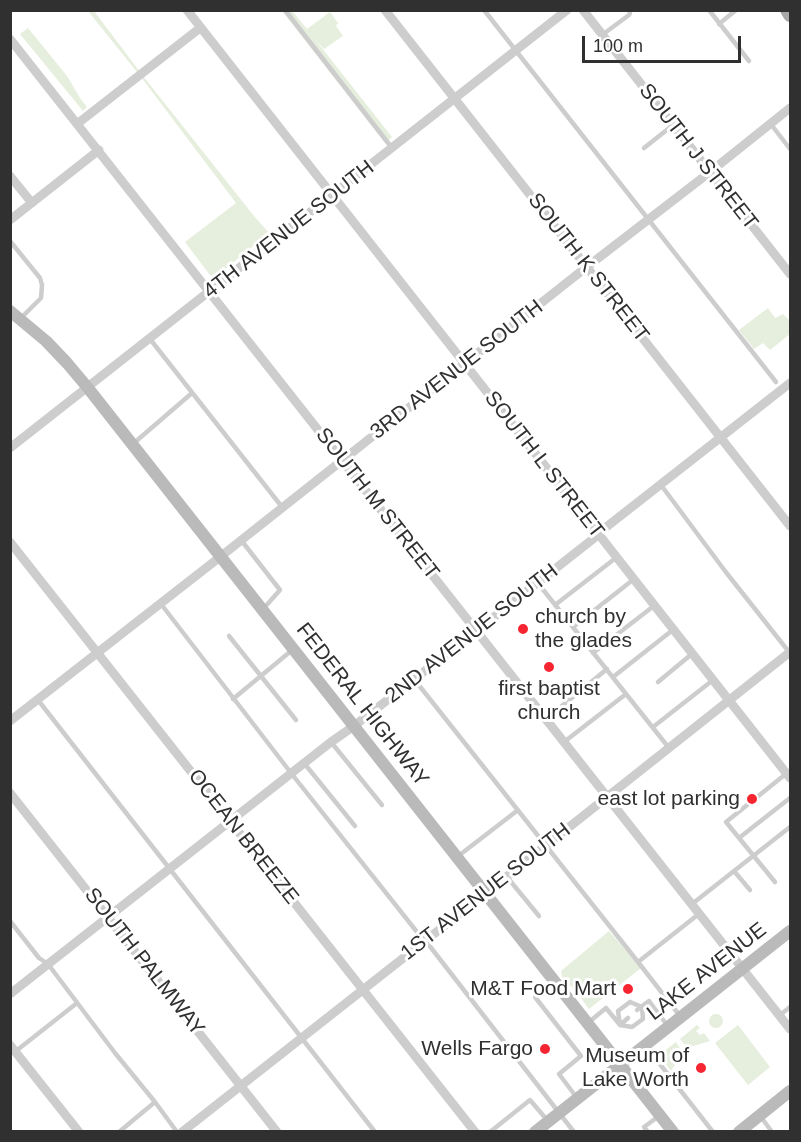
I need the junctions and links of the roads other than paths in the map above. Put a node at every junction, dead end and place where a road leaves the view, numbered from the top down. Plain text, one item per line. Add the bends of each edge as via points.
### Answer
1 (187, 10) edge
2 (285, 10) edge
3 (384, 10) edge
4 (484, 10) edge
5 (567, 10) edge
6 (582, 10) edge
7 (629, 10) edge
8 (709, 10) edge
9 (736, 10) edge
10 (787, 10) edge
11 (790, 15) edge
12 (719, 24) junction
13 (200, 28) junction
14 (602, 35) junction
15 (10, 39) edge
16 (516, 51) junction
17 (749, 61) dead end
18 (454, 99) junction
19 (790, 108) edge
20 (770, 123) junction
21 (77, 124) junction
22 (673, 125) junction
23 (393, 148) junction
24 (644, 148) dead end
25 (790, 149) edge
26 (99, 150) junction
27 (710, 172) junction
28 (10, 176) edge
29 (332, 196) junction
30 (32, 203) junction
31 (648, 219) junction
32 (10, 220) edge
33 (10, 241) edge
34 (587, 268) junction
35 (790, 274) edge
36 (210, 292) junction
37 (15, 315) edge
38 (150, 339) junction
39 (465, 364) junction
40 (776, 382) dead end
41 (790, 383) edge
42 (88, 388) junction
43 (192, 393) junction
44 (721, 437) junction
45 (132, 444) junction
46 (10, 448) edge
47 (342, 460) junction
48 (661, 485) junction
49 (283, 508) junction
50 (790, 526) edge
51 (598, 534) junction
52 (242, 540) junction
53 (10, 542) edge
54 (220, 557) junction
55 (617, 557) junction
56 (634, 579) junction
57 (537, 582) junction
58 (160, 604) junction
59 (555, 605) junction
60 (655, 605) junction
61 (262, 610) junction
62 (573, 627) junction
63 (477, 629) junction
64 (674, 629) junction
65 (229, 636) dead end
66 (294, 649) junction
67 (98, 653) junction
68 (593, 653) junction
69 (693, 653) junction
70 (790, 653) edge
71 (607, 669) junction
72 (261, 676) junction
73 (613, 677) junction
74 (414, 679) junction
75 (713, 680) junction
76 (658, 682) dead end
77 (626, 694) junction
78 (233, 699) junction
79 (38, 700) junction
80 (729, 700) junction
81 (546, 719) junction
82 (296, 720) dead end
83 (10, 721) edge
84 (354, 726) junction
85 (653, 727) junction
86 (331, 742) junction
87 (564, 742) junction
88 (669, 748) junction
89 (304, 763) junction
90 (291, 773) junction
91 (789, 775) edge
92 (10, 793) edge
93 (607, 796) junction
94 (790, 798) edge
95 (382, 805) dead end
96 (518, 810) junction
97 (230, 821) junction
98 (355, 826) dead end
99 (790, 826) edge
100 (739, 838) junction
101 (546, 845) junction
102 (754, 856) junction
103 (458, 857) junction
104 (169, 869) junction
105 (734, 871) junction
106 (507, 877) junction
107 (775, 882) dead end
108 (750, 890) dead end
109 (486, 893) junction
110 (692, 904) junction
111 (700, 913) junction
112 (539, 915) dead end
113 (108, 917) junction
114 (10, 921) edge
115 (790, 931) edge
116 (425, 940) junction
117 (638, 962) junction
118 (48, 964) junction
119 (743, 969) junction
120 (554, 980) junction
121 (363, 989) junction
122 (10, 994) edge
123 (77, 1003) junction
124 (790, 1007) edge
125 (640, 1009) junction
126 (780, 1016) junction
127 (681, 1017) junction
128 (628, 1018) dead end
129 (588, 1023) junction
130 (620, 1025) junction
131 (669, 1027) junction
132 (790, 1029) edge
133 (302, 1037) junction
134 (645, 1045) junction
135 (13, 1048) edge
136 (620, 1065) junction
137 (240, 1085) junction
138 (790, 1091) edge
139 (577, 1098) junction
140 (154, 1102) junction
141 (560, 1112) junction
142 (660, 1115) junction
143 (760, 1115) junction
144 (548, 1121) junction
145 (79, 1131) edge
146 (119, 1131) edge
147 (180, 1131) edge
148 (277, 1131) edge
149 (375, 1131) edge
150 (475, 1131) edge
151 (490, 1131) edge
152 (535, 1131) edge
153 (574, 1131) edge
154 (648, 1131) edge
155 (673, 1131) edge
156 (713, 1131) edge
157 (738, 1131) edge
158 (772, 1131) edge

1 - 13 street, SOUTH L STREET
2 - 23 lane
3 - 18 street, SOUTH K STREET
4 - 16 lane
5 - 16 street, 4TH AVENUE SOUTH
6 - 14 street, SOUTH J STREET
7 - 14 lane via 629,15
8 - 12 lane
9 - 12 lane
10 - 11 main road
12 - 17 lane
13 - 21 street
13 - 29 street, SOUTH L STREET
14 - 22 street, SOUTH J STREET
15 - 21 street, SOUTH M STREET
16 - 18 street, 4TH AVENUE SOUTH
16 - 31 lane
18 - 23 street, 4TH AVENUE SOUTH
18 - 34 street, SOUTH K STREET
19 - 20 street, 3RD AVENUE SOUTH
20 - 25 lane
20 - 27 street, 3RD AVENUE SOUTH
21 - 26 street, SOUTH M STREET
22 - 24 lane
22 - 27 street, SOUTH J STREET
23 - 29 street, 4TH AVENUE SOUTH
26 - 30 street
26 - 36 street, SOUTH M STREET
27 - 31 street, 3RD AVENUE SOUTH
27 - 35 street, SOUTH J STREET
28 - 30 street
29 - 36 street, 4TH AVENUE SOUTH
29 - 39 street, SOUTH L STREET
30 - 32 street
31 - 34 street, 3RD AVENUE SOUTH
31 - 40 lane
33 - 37 lane via 42,285 41,298
34 - 39 street, 3RD AVENUE SOUTH
34 - 44 street, SOUTH K STREET
36 - 38 street, 4TH AVENUE SOUTH
36 - 47 street, SOUTH M STREET
37 - 42 main road, FEDERAL HIGHWAY
38 - 42 street, 4TH AVENUE SOUTH
38 - 43 lane
39 - 47 street, 3RD AVENUE SOUTH
39 - 51 street, SOUTH L STREET
41 - 44 street, 2ND AVENUE SOUTH
42 - 45 main road, FEDERAL HIGHWAY
42 - 46 street, 4TH AVENUE SOUTH
43 - 45 lane
43 - 49 lane
44 - 48 street, 2ND AVENUE SOUTH
44 - 50 street, SOUTH K STREET
45 - 54 main road, FEDERAL HIGHWAY
47 - 49 street, 3RD AVENUE SOUTH
47 - 63 street, SOUTH M STREET
48 - 51 street, 2ND AVENUE SOUTH
48 - 70 lane
49 - 52 street, 3RD AVENUE SOUTH
51 - 55 street, SOUTH L STREET
51 - 57 street, 2ND AVENUE SOUTH
52 - 54 street, 3RD AVENUE SOUTH
52 - 61 lane via 280,590
53 - 67 street, OCEAN BREEZE
54 - 58 street, 3RD AVENUE SOUTH
54 - 61 main road, FEDERAL HIGHWAY
55 - 56 street, SOUTH L STREET
55 - 59 lane
56 - 60 street, SOUTH L STREET
56 - 62 lane
57 - 59 lane
57 - 63 street, 2ND AVENUE SOUTH
58 - 67 street, 3RD AVENUE SOUTH
58 - 78 lane
59 - 62 lane
60 - 64 street, SOUTH L STREET
60 - 68 lane
61 - 66 main road, FEDERAL HIGHWAY
62 - 68 lane
63 - 74 street, 2ND AVENUE SOUTH
63 - 81 street, SOUTH M STREET
64 - 69 street, SOUTH L STREET
64 - 73 lane
65 - 72 lane
66 - 72 lane
66 - 84 main road, FEDERAL HIGHWAY
67 - 79 street, 3RD AVENUE SOUTH
67 - 97 street, OCEAN BREEZE
68 - 71 lane
69 - 75 street, SOUTH L STREET
69 - 76 lane
70 - 80 street, 1ST AVENUE SOUTH
71 - 73 lane
71 - 81 lane
72 - 78 lane
72 - 82 lane
73 - 77 lane
74 - 84 street, 2ND AVENUE SOUTH
74 - 96 lane
75 - 80 street, SOUTH L STREET
75 - 85 lane
77 - 85 lane
77 - 87 lane
78 - 90 lane
79 - 83 street, 3RD AVENUE SOUTH
79 - 104 lane
80 - 88 street, 1ST AVENUE SOUTH
80 - 91 street, SOUTH L STREET
81 - 87 street, SOUTH M STREET
84 - 86 street, 2ND AVENUE SOUTH
84 - 103 main road, FEDERAL HIGHWAY
85 - 88 lane
86 - 89 street, 2ND AVENUE SOUTH
86 - 95 lane
87 - 93 street, SOUTH M STREET
88 - 93 street, 1ST AVENUE SOUTH
89 - 90 street, 2ND AVENUE SOUTH
89 - 98 lane
90 - 97 street, 2ND AVENUE SOUTH
90 - 116 lane
91 - 100 lane via 726,822
92 - 113 street, SOUTH PALMWAY
93 - 101 street, 1ST AVENUE SOUTH
93 - 110 street, SOUTH M STREET
94 - 100 lane
96 - 101 lane
96 - 103 lane
97 - 104 street, 2ND AVENUE SOUTH
97 - 121 street, OCEAN BREEZE
99 - 102 lane
100 - 102 lane
101 - 106 street, 1ST AVENUE SOUTH
101 - 117 lane
102 - 105 lane
102 - 107 lane
103 - 109 main road, FEDERAL HIGHWAY
104 - 113 street, 2ND AVENUE SOUTH
104 - 133 lane
105 - 108 lane
105 - 110 lane
106 - 109 street, 1ST AVENUE SOUTH
106 - 112 lane
109 - 116 street, 1ST AVENUE SOUTH
109 - 120 main road, FEDERAL HIGHWAY
110 - 111 street, SOUTH M STREET
111 - 117 lane
111 - 119 street, SOUTH M STREET
113 - 118 street, 2ND AVENUE SOUTH
113 - 137 street, SOUTH PALMWAY
114 - 118 lane
115 - 119 main road, LAKE AVENUE
116 - 121 street, 1ST AVENUE SOUTH
116 - 141 lane
117 - 127 lane
118 - 122 street, 2ND AVENUE SOUTH
118 - 123 lane
119 - 126 street, SOUTH M STREET
119 - 127 main road, LAKE AVENUE
120 - 129 main road, FEDERAL HIGHWAY
120 - 139 lane via 535,997 581,1056 560,1074
121 - 133 street, 1ST AVENUE SOUTH
121 - 150 street, OCEAN BREEZE
123 - 135 lane
123 - 140 lane
124 - 126 lane
125 - 130 lane via 643,1019 632,1027
125 - 130 lane via 630,1002 618,1011
125 - 131 lane via 649,1001
126 - 132 street, SOUTH M STREET
127 - 131 main road, LAKE AVENUE
128 - 130 lane
129 - 130 lane via 606,1008
129 - 136 main road, FEDERAL HIGHWAY
131 - 134 main road, LAKE AVENUE
133 - 137 street, 1ST AVENUE SOUTH
133 - 149 lane
134 - 136 main road, LAKE AVENUE
134 - 156 lane
135 - 145 street
136 - 139 main road, LAKE AVENUE
136 - 142 main road, FEDERAL HIGHWAY
137 - 147 street, 1ST AVENUE SOUTH
137 - 148 street, SOUTH PALMWAY
138 - 143 main road
139 - 141 main road, LAKE AVENUE
140 - 146 lane
140 - 147 lane
141 - 144 main road, LAKE AVENUE
141 - 153 lane
142 - 154 lane via 644,1127
142 - 155 main road, FEDERAL HIGHWAY
143 - 157 main road
143 - 158 lane
144 - 151 lane via 530,1100
144 - 152 main road, LAKE AVENUE

